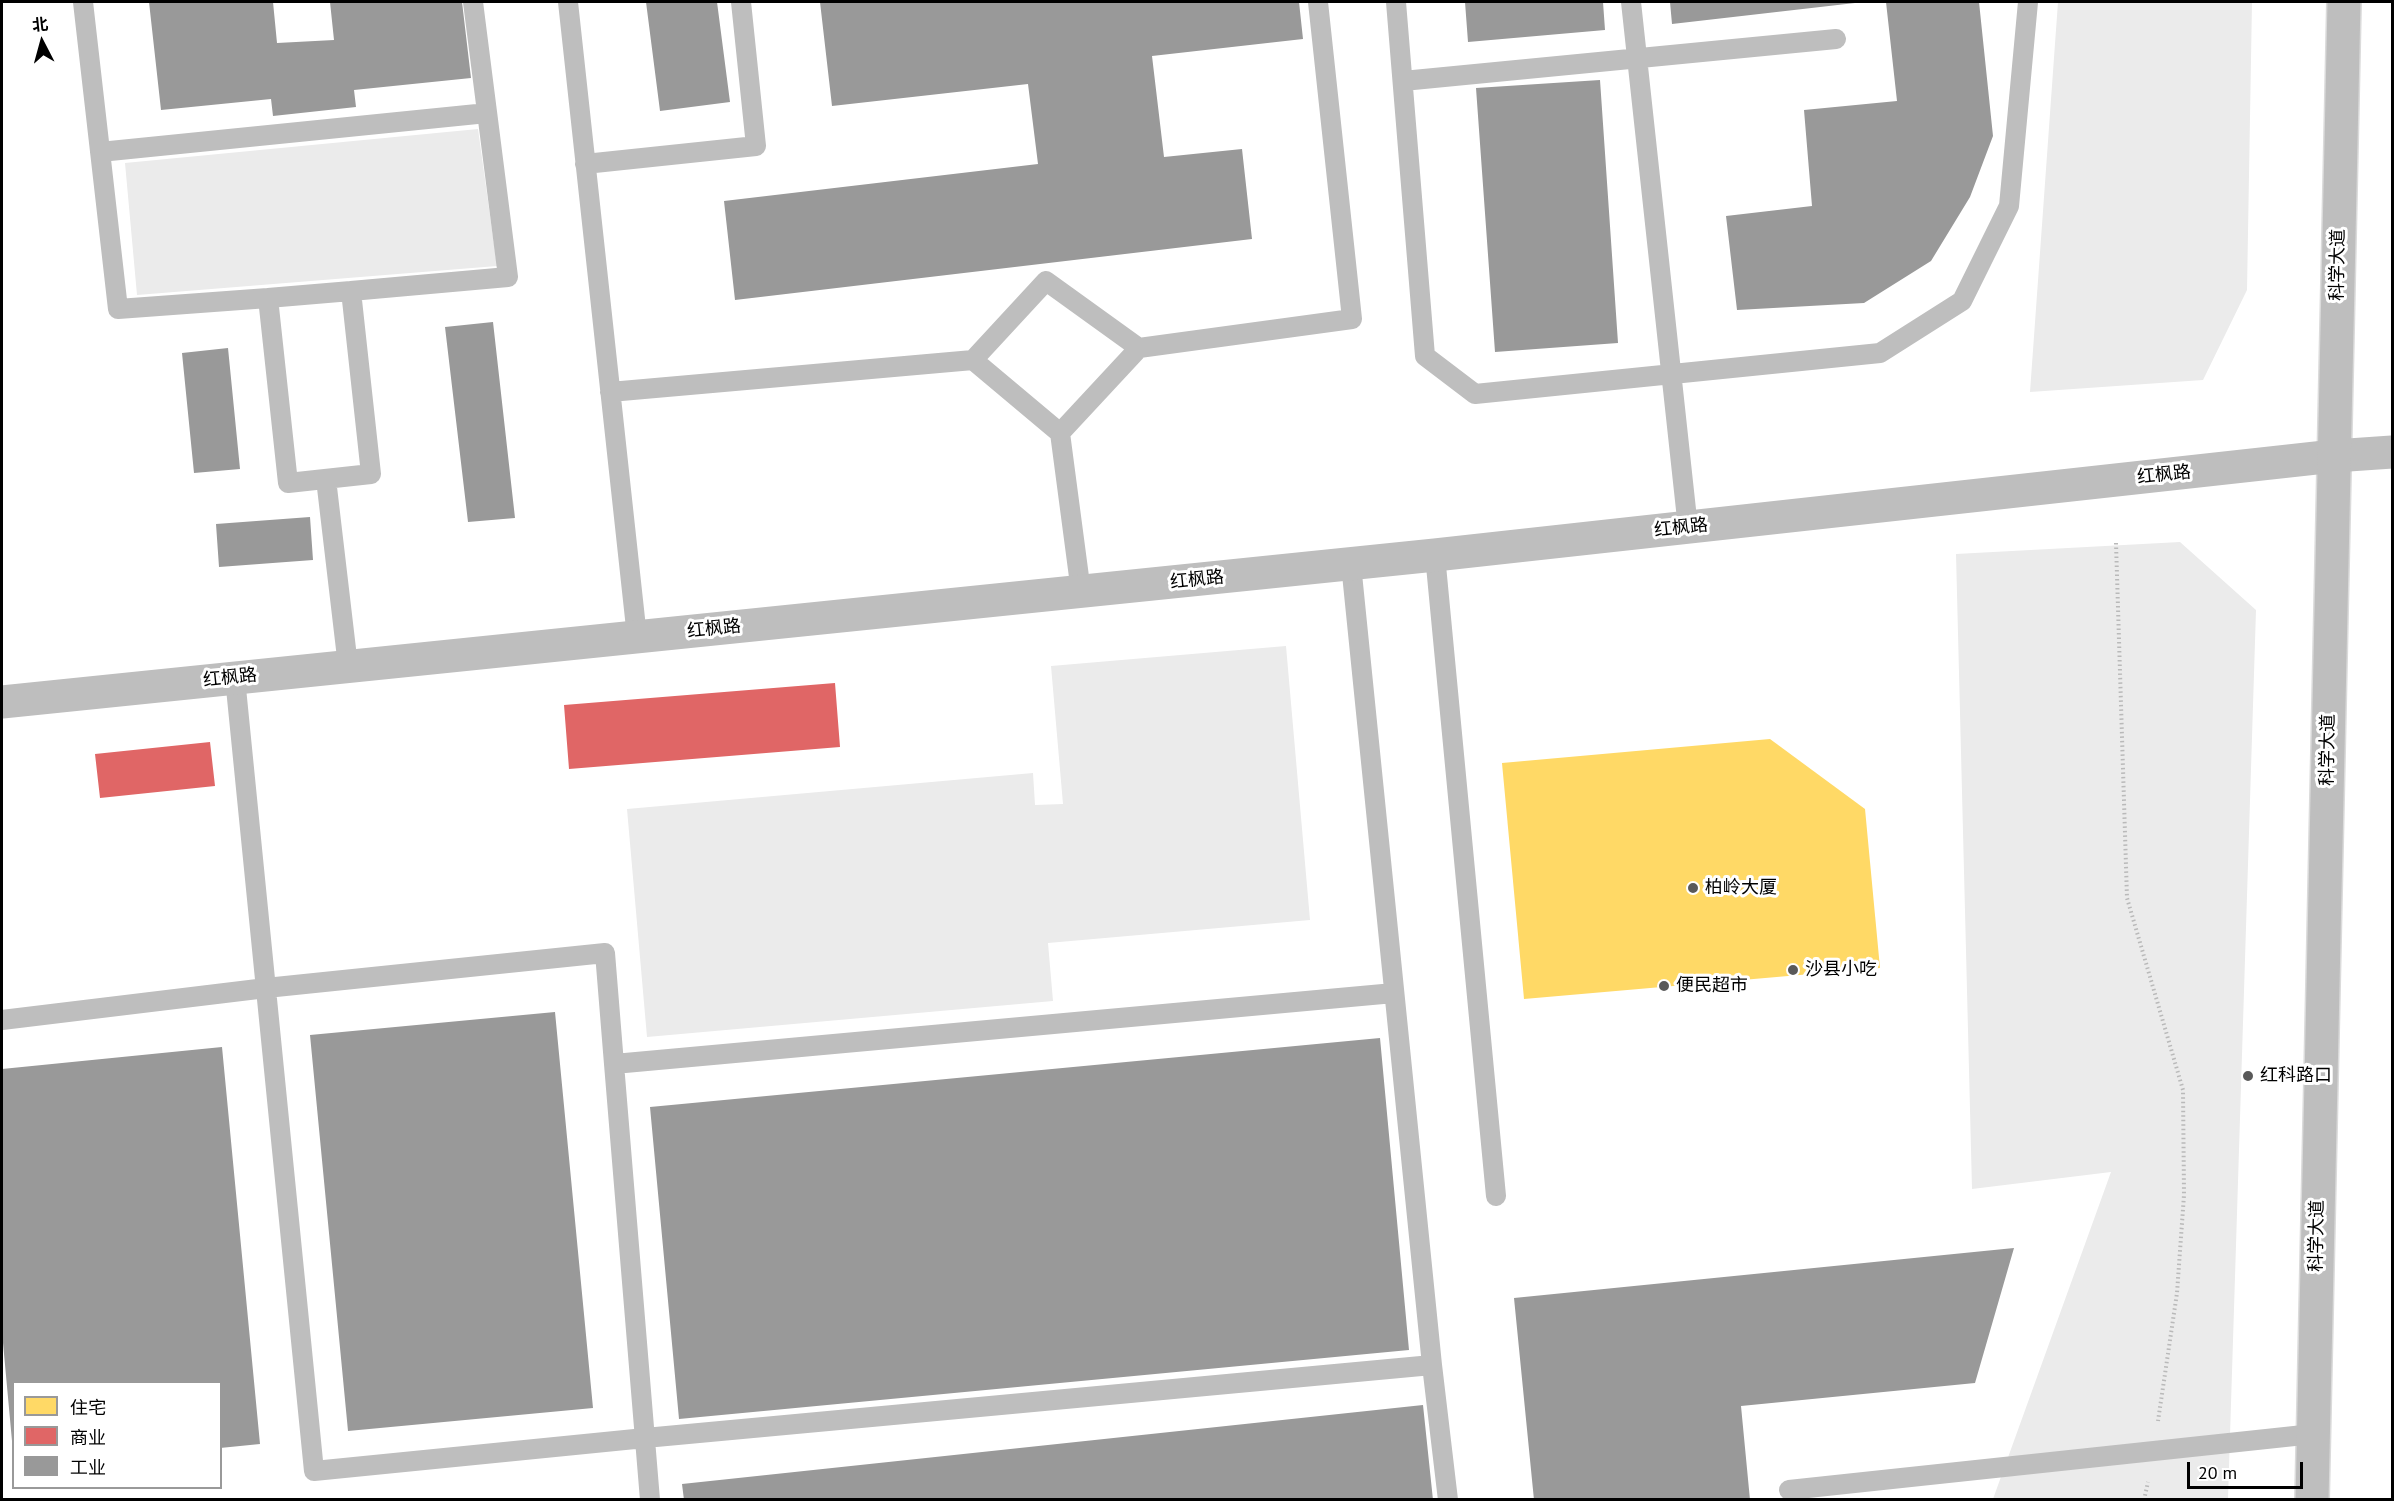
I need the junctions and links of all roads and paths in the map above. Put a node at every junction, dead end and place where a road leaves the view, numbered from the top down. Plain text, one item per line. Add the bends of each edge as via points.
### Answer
1 (83, 2) edge
2 (473, 2) edge
3 (567, 2) edge
4 (741, 2) edge
5 (1318, 2) edge
6 (1396, 2) edge
7 (1631, 2) edge
8 (2028, 2) edge
9 (2344, 2) edge
10 (1836, 39) dead end
11 (1637, 58) junction
12 (1402, 81) junction
13 (487, 113) junction
14 (100, 152) junction
15 (585, 164) junction
16 (351, 291) junction
17 (268, 298) junction
18 (1139, 348) junction
19 (973, 360) junction
20 (1670, 374) junction
21 (610, 392) junction
22 (1060, 433) junction
23 (2392, 452) edge
24 (2334, 456) junction
25 (326, 479) junction
26 (1688, 528) junction
27 (2116, 543) dead end
28 (1435, 555) junction
29 (1351, 564) junction
30 (1081, 592) junction
31 (637, 637) junction
32 (348, 666) junction
33 (235, 678) junction
34 (2, 702) edge
35 (266, 988) junction
36 (1395, 993) junction
37 (2, 1020) edge
38 (614, 1064) junction
39 (1496, 1196) dead end
40 (1432, 1365) junction
41 (2313, 1434) junction
42 (645, 1438) junction
43 (2153, 1451) junction
44 (1789, 1490) dead end
45 (650, 1500) edge
46 (1448, 1500) edge
47 (2144, 1500) edge
48 (2312, 1500) edge

1 - 14 lane
2 - 13 lane
3 - 15 lane
4 - 15 lane via 756,146
5 - 18 lane via 1352,319
6 - 12 lane
7 - 11 lane
8 - 20 lane via 2008,206 1962,301 1880,353
9 - 24 street, 科学大道
10 - 11 lane
11 - 12 lane
11 - 20 lane
12 - 20 lane via 1425,356 1475,394
13 - 14 lane
13 - 16 lane via 508,277
14 - 17 lane via 118,309
15 - 21 lane
16 - 17 lane
16 - 25 lane via 371,474
17 - 25 lane via 288,483
18 - 19 lane via 1046,281
18 - 22 lane
19 - 21 lane
19 - 22 lane
20 - 26 lane
21 - 31 lane
22 - 30 lane
23 - 24 street, 红枫路
24 - 26 street, 红枫路
24 - 41 street, 科学大道
25 - 32 lane
26 - 28 street, 红枫路
27 - 43 path via 2127,898 2183,1090 2184,1195 2177,1293
28 - 29 street, 红枫路
28 - 39 lane
29 - 30 street, 红枫路
29 - 36 lane
30 - 31 street, 红枫路
31 - 32 street, 红枫路
32 - 33 street, 红枫路
33 - 34 street, 红枫路
33 - 35 lane
35 - 37 lane
35 - 38 lane via 605,953
35 - 42 lane via 314,1471
36 - 38 lane
36 - 40 lane
38 - 42 lane
40 - 42 lane
40 - 46 lane
41 - 43 lane
41 - 48 street, 科学大道
42 - 45 lane
43 - 44 lane
43 - 47 path

